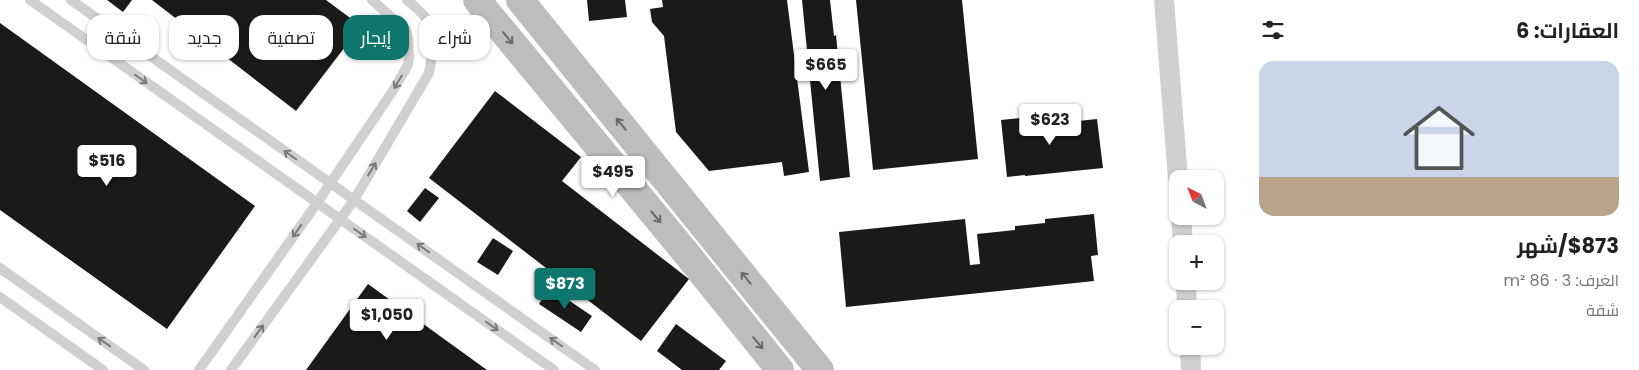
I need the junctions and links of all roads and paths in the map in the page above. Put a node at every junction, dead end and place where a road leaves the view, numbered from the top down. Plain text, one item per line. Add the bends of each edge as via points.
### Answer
1 (30, 0) edge
2 (71, 0) edge
3 (372, 0) edge
4 (407, 0) edge
5 (477, 0) edge
6 (520, 0) edge
7 (1164, 0) edge
8 (1177, 170) edge
9 (330, 184) junction
10 (354, 200) junction
11 (317, 203) junction
12 (340, 219) junction
13 (0, 268) edge
14 (0, 297) edge
15 (1190, 355) edge
16 (103, 370) edge
17 (144, 370) edge
18 (199, 370) edge
19 (230, 370) edge
20 (554, 370) edge
21 (595, 370) edge
22 (780, 370) edge
23 (820, 370) edge
24 (1191, 370) edge

1 -> 11 lane
9 -> 2 lane
3 -> 9 lane via 406,30 410,57 394,89
10 -> 4 lane via 429,73 431,33 426,19
5 -> 22 street
23 -> 6 street
7 - 8 street
9 - 10 lane
9 - 11 lane
10 - 12 lane
21 -> 10 lane
11 - 12 lane
11 -> 18 lane
19 -> 12 lane
12 -> 20 lane
17 -> 13 lane
14 - 16 lane
15 - 24 street

